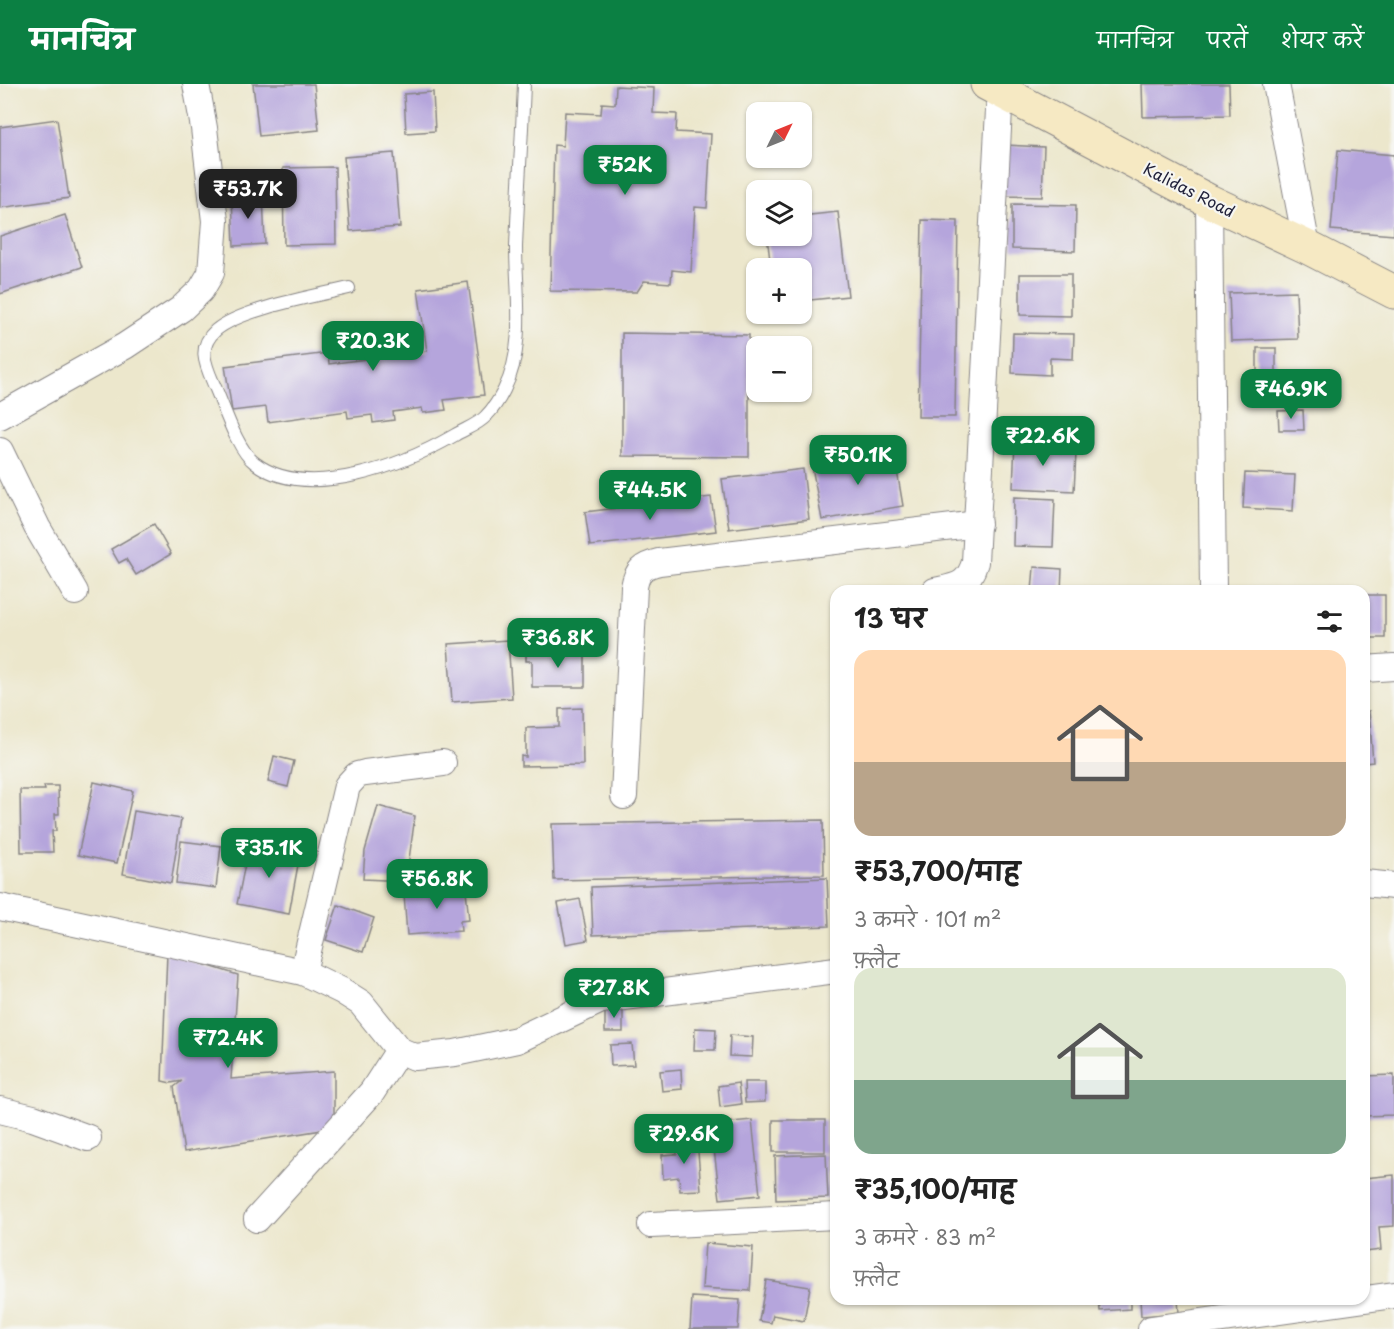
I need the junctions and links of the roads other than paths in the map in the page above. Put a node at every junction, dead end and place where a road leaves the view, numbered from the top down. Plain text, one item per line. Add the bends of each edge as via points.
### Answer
1 (196, 84) edge
2 (524, 84) edge
3 (1276, 84) edge
4 (993, 88) edge
5 (1209, 201) junction
6 (1307, 247) junction
7 (349, 288) dead end
8 (1394, 292) edge
9 (0, 416) edge
10 (0, 451) edge
11 (978, 524) junction
12 (957, 585) edge
13 (1213, 585) edge
14 (75, 592) dead end
15 (1394, 667) edge
16 (1370, 669) edge
17 (442, 763) dead end
18 (624, 796) dead end
19 (1370, 884) edge
20 (1394, 886) edge
21 (0, 907) edge
22 (830, 971) edge
23 (303, 972) junction
24 (399, 1050) junction
25 (0, 1110) edge
26 (88, 1138) dead end
27 (830, 1216) edge
28 (257, 1219) dead end
29 (651, 1225) dead end
30 (1394, 1295) edge
31 (1370, 1297) edge
32 (1272, 1306) edge
33 (1161, 1328) edge

1 - 9 street via 215,221 211,273 201,290 181,309 124,346
2 - 7 lane via 516,248 518,318 514,362 504,390 486,417 428,451 387,467 333,479 297,479 272,473 253,462 240,444 207,368 203,354 207,339 218,328 253,312
3 - 6 street
4 - 5 street, Kalidas Road
4 - 11 street
5 - 6 street, Kalidas Road
5 - 13 street
6 - 8 street, Kalidas Road
10 - 14 street via 37,527
11 - 12 street via 971,575
11 - 18 street via 642,567 634,588
15 - 16 street
17 - 23 street via 365,773 357,775 347,786
19 - 20 street
21 - 23 street
22 - 24 street via 608,998 517,1040 415,1057
23 - 24 street via 361,1003
24 - 28 street via 372,1092
25 - 26 street
27 - 29 street
30 - 31 street
32 - 33 street

